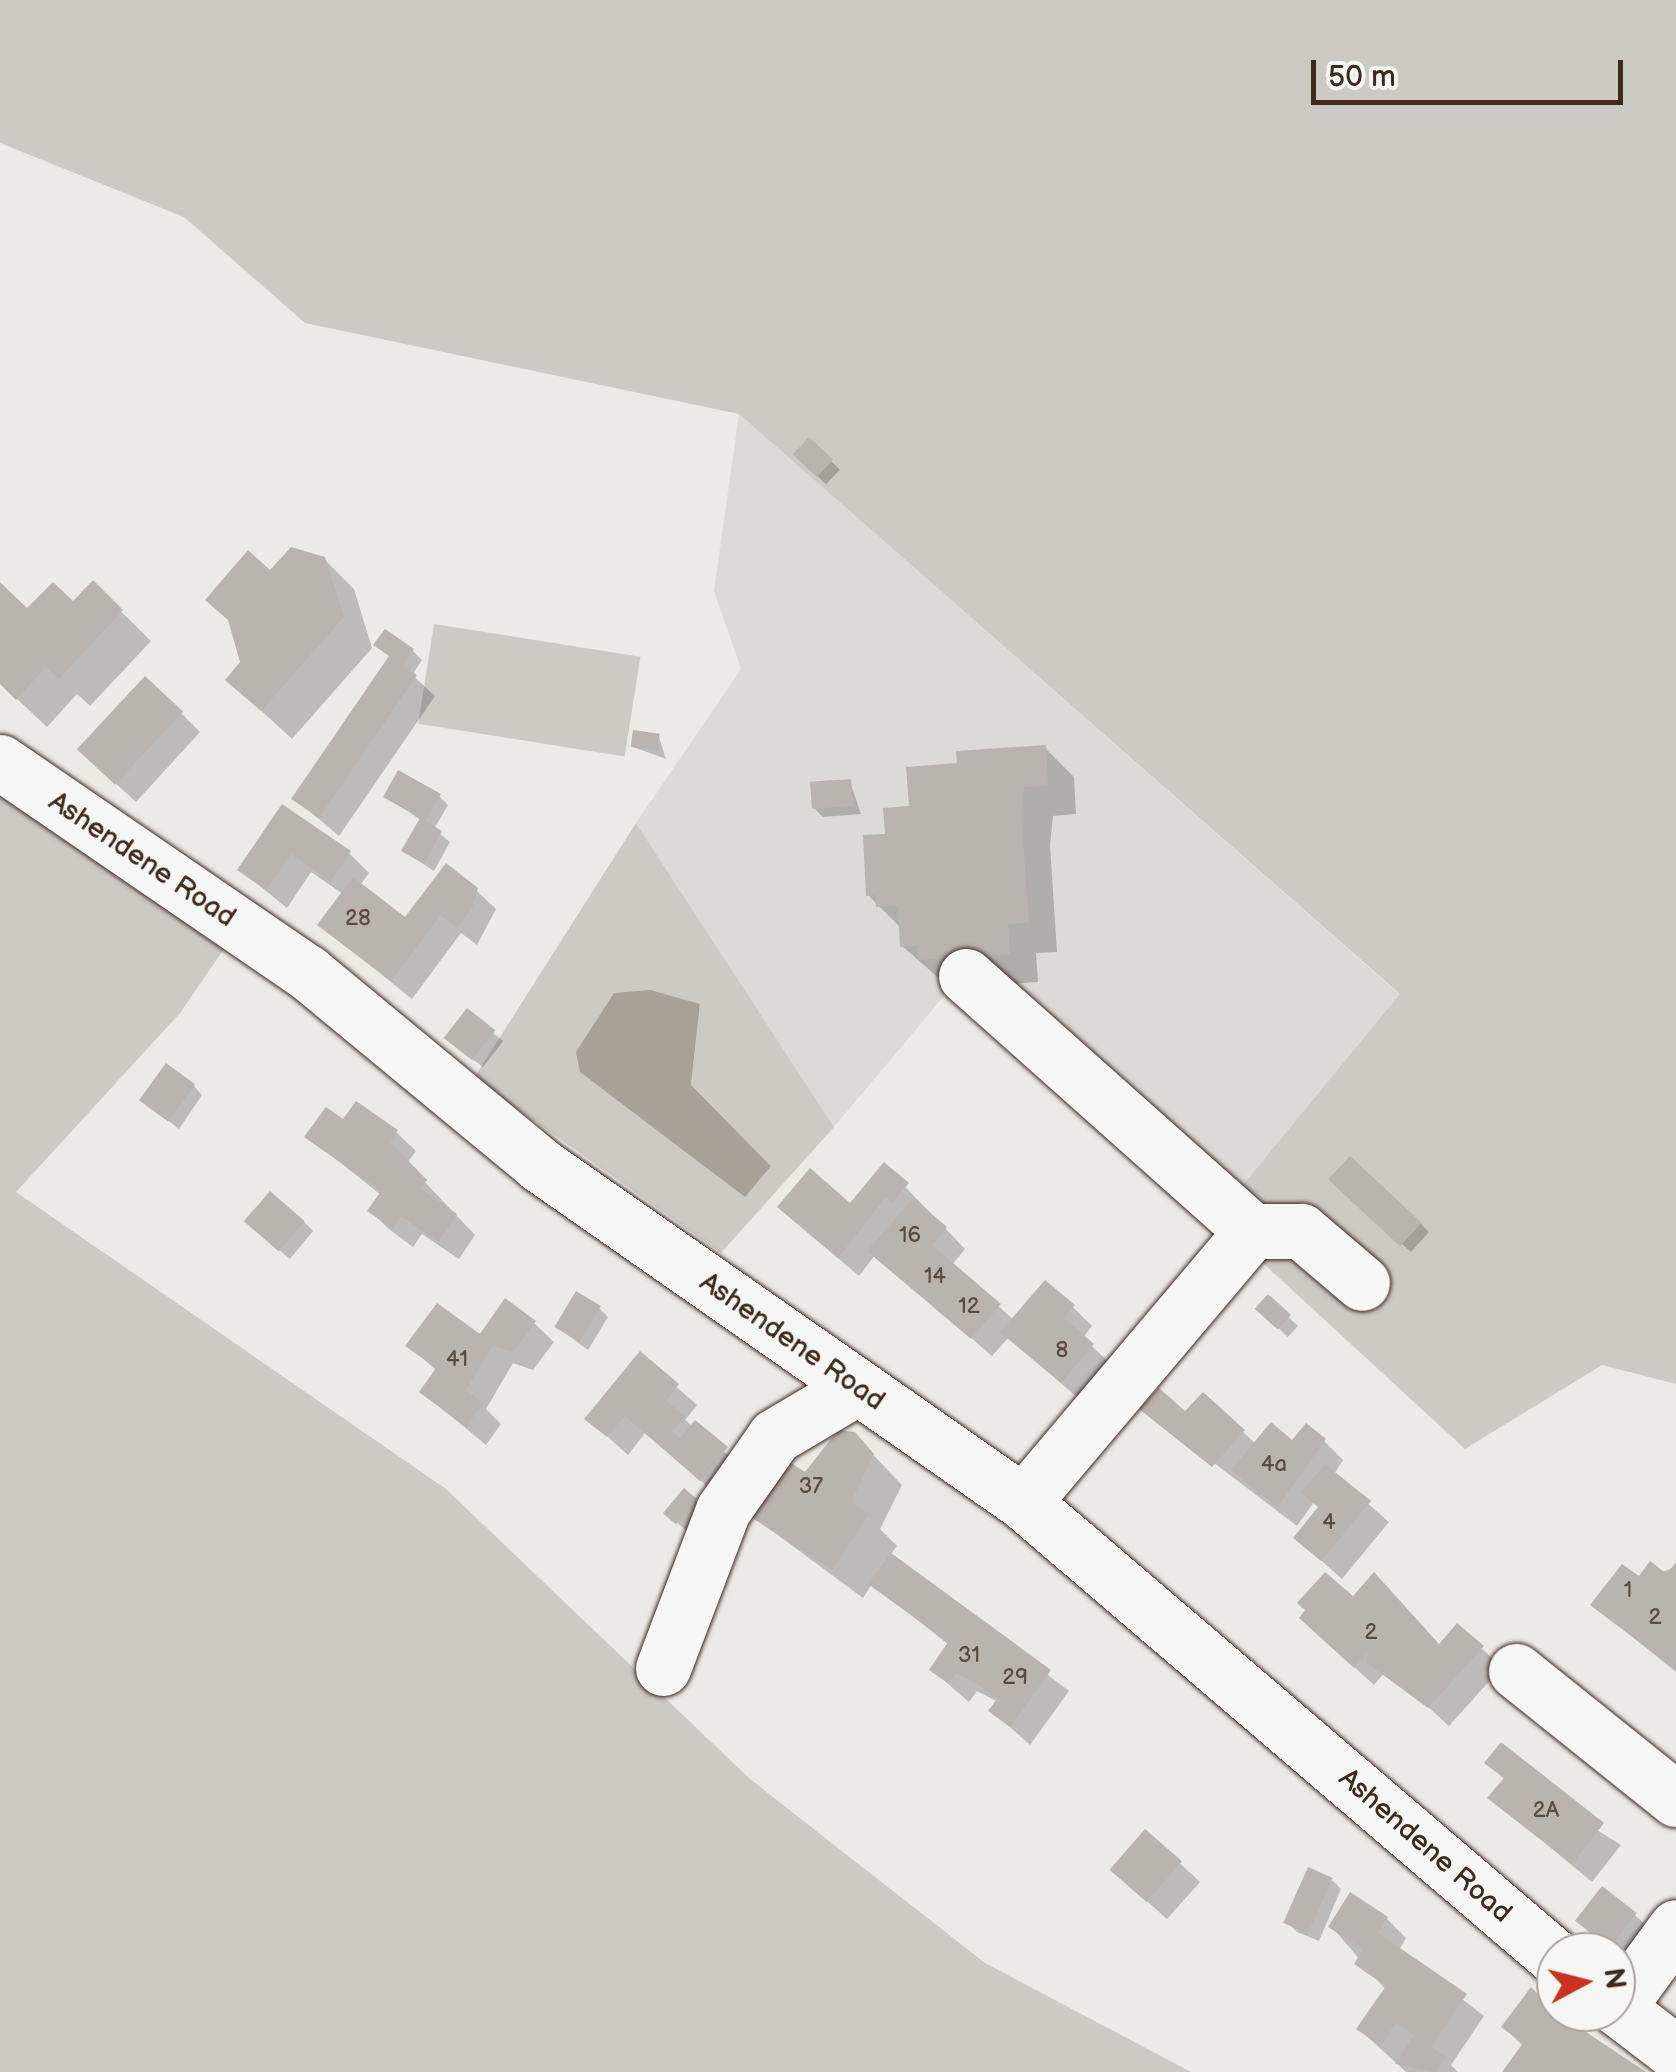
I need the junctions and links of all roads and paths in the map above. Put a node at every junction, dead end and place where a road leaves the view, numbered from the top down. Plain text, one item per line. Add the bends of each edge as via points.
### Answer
1 (0, 762) edge
2 (966, 976) dead end
3 (1252, 1231) junction
4 (1362, 1283) dead end
5 (858, 1387) junction
6 (1024, 1502) junction
7 (662, 1668) dead end
8 (1516, 1670) dead end
9 (1676, 1799) edge
10 (1676, 1927) edge
11 (1536, 1941) edge
12 (1636, 1982) edge
13 (1636, 2022) edge
14 (1676, 2053) edge

1 - 5 street, Ashendene Road via 307,972 540,1165
2 - 3 street
3 - 4 street via 1301,1231
3 - 6 street
5 - 6 street, Ashendene Road
5 - 7 street via 775,1436 733,1495
6 - 11 street, Ashendene Road
8 - 9 street
10 - 12 street
13 - 14 street

